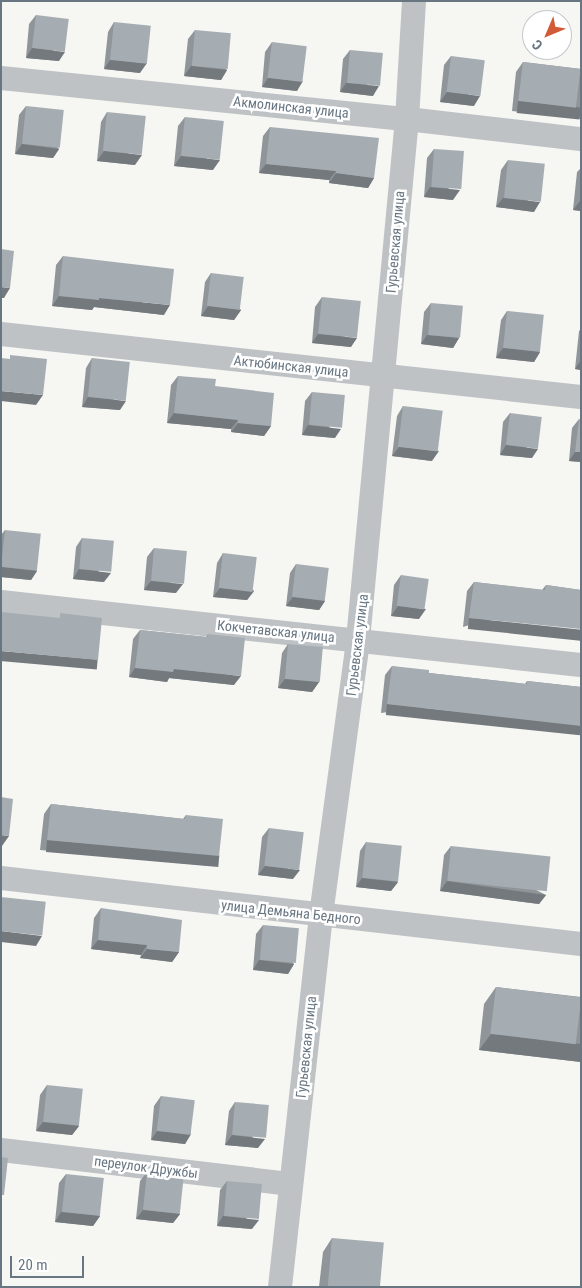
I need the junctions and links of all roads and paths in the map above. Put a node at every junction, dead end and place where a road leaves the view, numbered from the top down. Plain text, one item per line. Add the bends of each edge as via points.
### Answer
1 (414, 1) edge
2 (1, 78) edge
3 (407, 119) junction
4 (581, 139) edge
5 (1, 334) edge
6 (383, 376) junction
7 (581, 397) edge
8 (1, 602) edge
9 (358, 640) junction
10 (581, 665) edge
11 (1, 878) edge
12 (321, 915) junction
13 (581, 944) edge
14 (1, 1150) edge
15 (291, 1184) junction
16 (280, 1287) edge

1 - 3 street, Гурьевская улица
2 - 3 street, Акмолинская улица
3 - 4 street, Акмолинская улица
3 - 6 street, Гурьевская улица
5 - 6 street, Актюбинская улица
6 - 7 street, Актюбинская улица
6 - 9 street, Гурьевская улица
8 - 9 street, Кокчетавская улица
9 - 10 street, Кокчетавская улица
9 - 12 street, Гурьевская улица
11 - 12 street, улица Демьяна Бедного
12 - 13 street, улица Демьяна Бедного
12 - 15 street, Гурьевская улица
14 - 15 street, переулок Дружбы
15 - 16 street, Гурьевская улица

